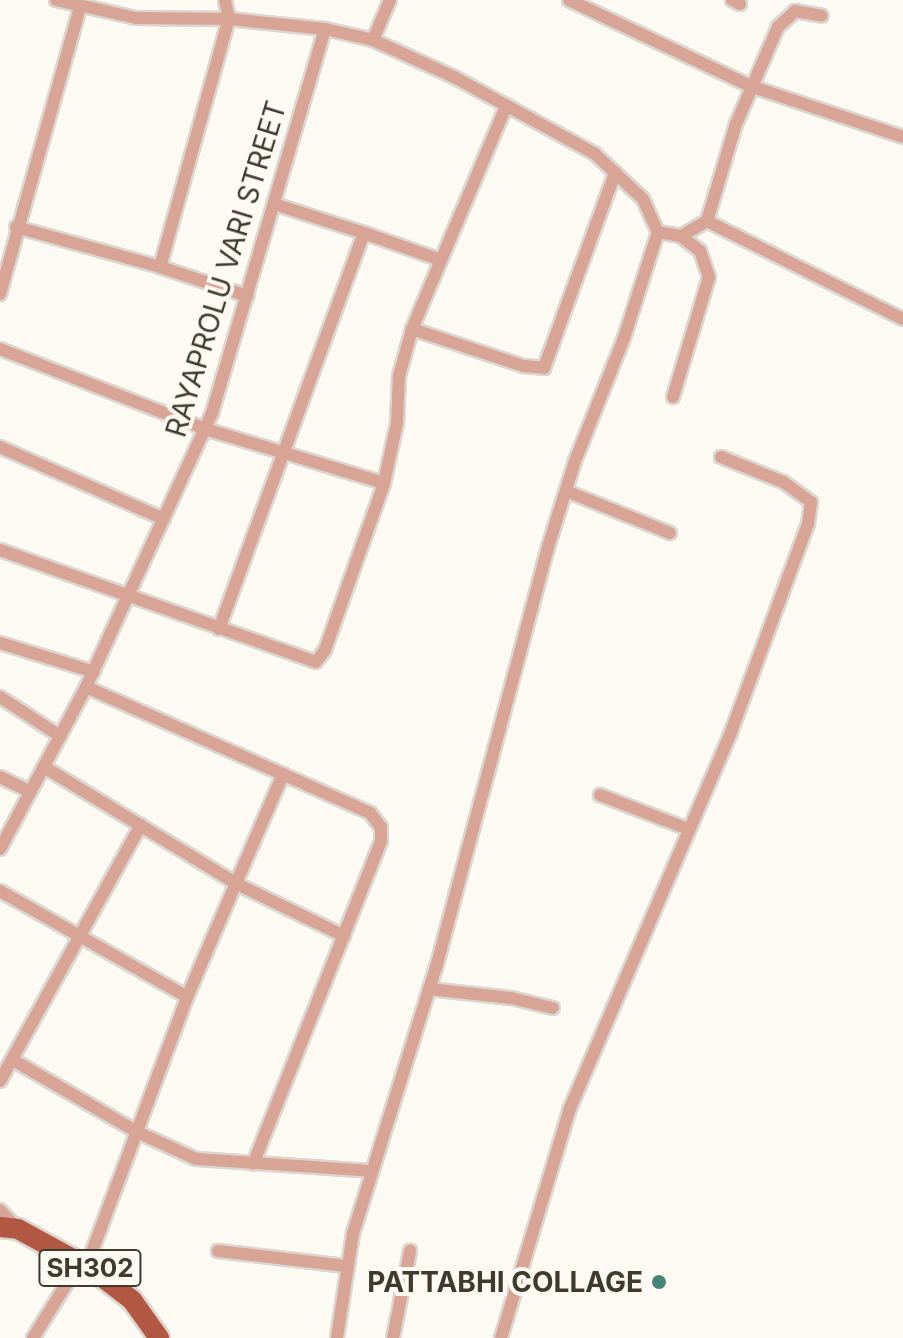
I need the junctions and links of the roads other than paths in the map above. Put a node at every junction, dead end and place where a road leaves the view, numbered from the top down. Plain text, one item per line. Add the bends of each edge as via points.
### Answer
1 (56, 0) edge
2 (225, 0) edge
3 (390, 0) edge
4 (569, 0) edge
5 (73, 4) edge
6 (822, 16) dead end
7 (229, 19) junction
8 (325, 29) junction
9 (373, 40) junction
10 (750, 86) junction
11 (506, 106) junction
12 (903, 137) edge
13 (615, 173) junction
14 (274, 204) junction
15 (707, 221) junction
16 (15, 232) junction
17 (658, 232) junction
18 (364, 233) junction
19 (0, 234) edge
20 (681, 236) junction
21 (438, 259) junction
22 (160, 267) junction
23 (0, 294) edge
24 (247, 296) junction
25 (903, 319) edge
26 (412, 329) junction
27 (0, 349) edge
28 (673, 397) dead end
29 (205, 429) junction
30 (0, 447) edge
31 (286, 453) junction
32 (721, 457) dead end
33 (384, 483) junction
34 (566, 491) junction
35 (164, 519) junction
36 (670, 533) dead end
37 (0, 550) edge
38 (129, 598) junction
39 (219, 629) junction
40 (0, 643) edge
41 (94, 672) junction
42 (86, 687) junction
43 (0, 697) edge
44 (60, 736) junction
45 (44, 767) junction
46 (283, 774) junction
47 (0, 777) edge
48 (31, 792) junction
49 (600, 795) dead end
50 (141, 825) junction
51 (688, 829) junction
52 (0, 849) edge
53 (237, 884) junction
54 (0, 891) edge
55 (344, 936) junction
56 (81, 939) junction
57 (429, 989) junction
58 (187, 997) junction
59 (553, 1008) dead end
60 (13, 1060) junction
61 (0, 1081) edge
62 (137, 1132) junction
63 (253, 1164) junction
64 (372, 1171) junction
65 (0, 1210) edge
66 (9, 1228) edge
67 (218, 1251) dead end
68 (410, 1251) dead end
69 (83, 1264) junction
70 (346, 1266) junction
71 (33, 1338) edge
72 (159, 1338) edge
73 (337, 1338) edge
74 (393, 1338) edge
75 (501, 1338) edge

1 - 5 street
2 - 7 street
3 - 9 street
4 - 10 street
5 - 7 street via 136,18
5 - 16 street
6 - 10 street via 795,11 784,18
7 - 8 street
7 - 22 street
8 - 9 street
8 - 14 street, RAYAPROLU VARI STREET
9 - 11 street
10 - 12 street
10 - 15 street
11 - 13 street via 595,154
11 - 21 street
13 - 17 street via 643,199
13 - 26 street via 544,368 523,366
14 - 18 street
14 - 24 street, RAYAPROLU VARI STREET
15 - 20 street
15 - 25 street
16 - 19 street
16 - 22 street
16 - 23 street
17 - 20 street
17 - 34 street via 621,349
18 - 21 street
18 - 31 street
20 - 28 street via 700,251 709,277
21 - 26 street
22 - 24 street
24 - 29 street, RAYAPROLU VARI STREET
26 - 33 street via 399,376 397,423
27 - 29 street
29 - 31 street
29 - 35 street, RAYAPROLU VARI STREET
30 - 35 street
31 - 33 street
31 - 39 street
32 - 51 street via 783,482 811,502 770,630
33 - 39 street via 325,650 316,662
34 - 36 street
34 - 57 street
35 - 38 street, RAYAPROLU VARI STREET
37 - 38 street
38 - 39 street
38 - 41 street, RAYAPROLU VARI STREET
40 - 41 street
41 - 42 street, RAYAPROLU VARI STREET
42 - 44 street, RAYAPROLU VARI STREET
42 - 46 street
43 - 44 street
44 - 45 street, RAYAPROLU VARI STREET
45 - 48 street, RAYAPROLU VARI STREET
45 - 50 street
46 - 53 street
46 - 55 street via 370,813 381,827 381,841
47 - 48 street
48 - 52 street, RAYAPROLU VARI STREET
49 - 51 street
50 - 53 street
50 - 56 street
51 - 75 street via 570,1108
53 - 55 street
53 - 58 street
54 - 56 street
55 - 63 street
56 - 58 street
56 - 60 street
57 - 59 street
57 - 64 street
58 - 62 street
60 - 61 street
60 - 62 street
62 - 63 street via 196,1159
62 - 69 street
63 - 64 street
64 - 70 street
65 - 66 street
66 - 69 main road, SH302
67 - 70 street
68 - 74 street
69 - 71 street
69 - 72 main road, SH302 via 132,1300
70 - 73 street

